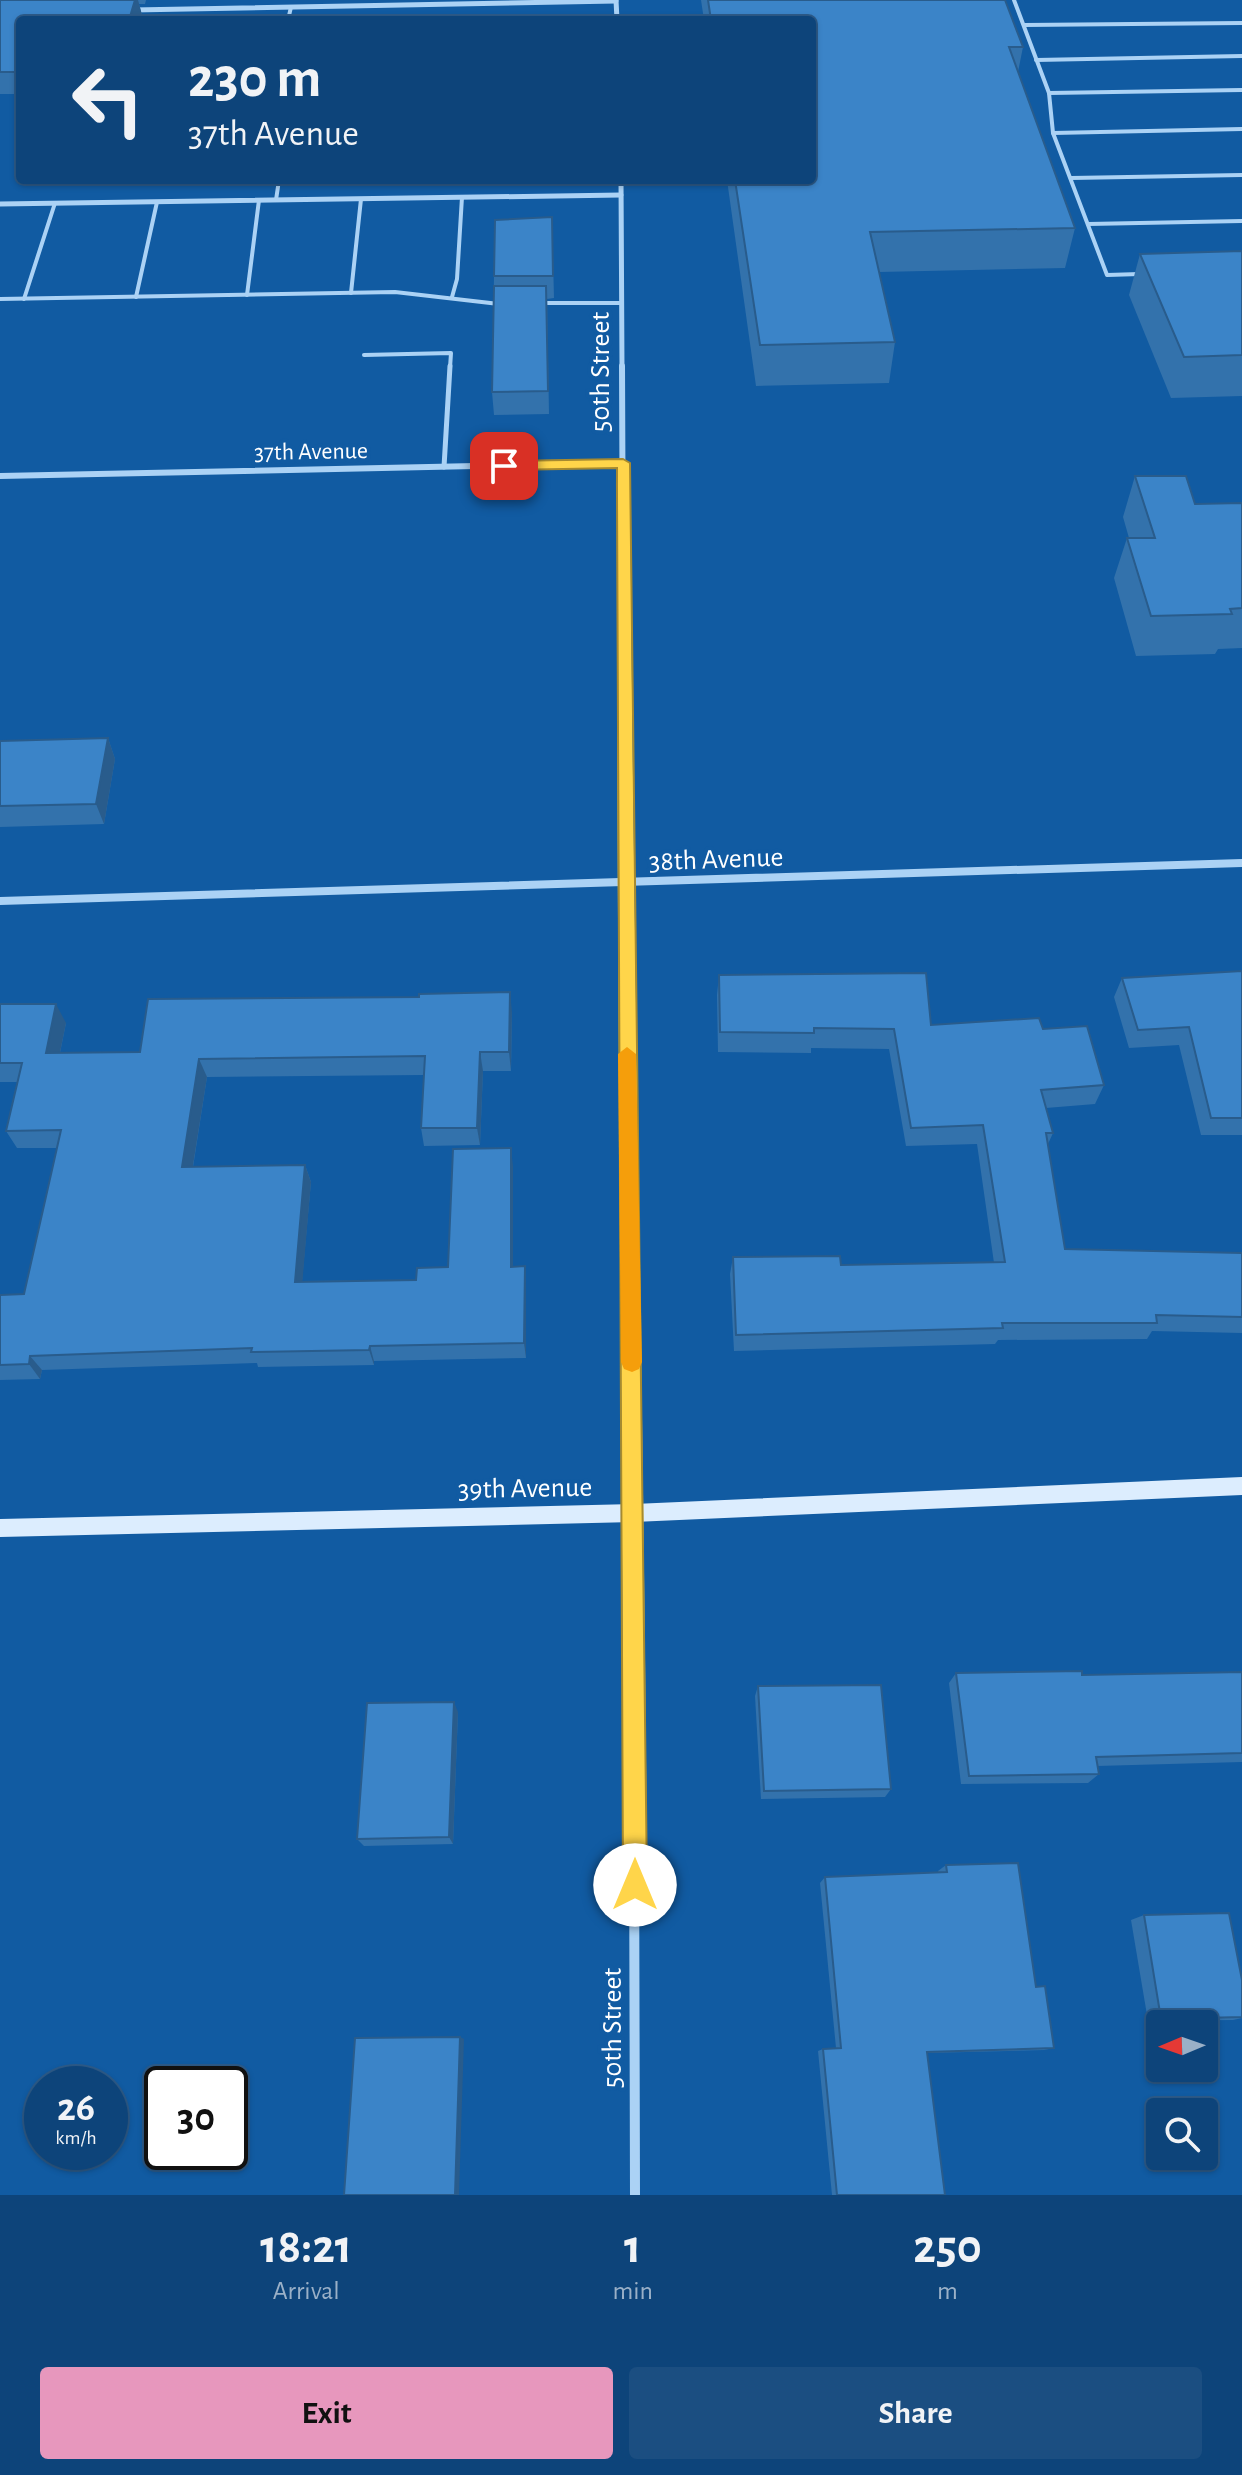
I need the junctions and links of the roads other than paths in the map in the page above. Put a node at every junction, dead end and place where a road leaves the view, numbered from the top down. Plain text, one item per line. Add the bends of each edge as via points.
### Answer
1 (616, 0) edge
2 (1014, 0) edge
3 (291, 7) junction
4 (122, 10) edge
5 (289, 16) edge
6 (1242, 23) edge
7 (1024, 25) junction
8 (1242, 56) edge
9 (1036, 60) junction
10 (1242, 90) edge
11 (1049, 93) junction
12 (1242, 129) edge
13 (1053, 133) junction
14 (1242, 175) edge
15 (1071, 178) junction
16 (278, 184) edge
17 (621, 184) edge
18 (621, 195) junction
19 (462, 197) junction
20 (361, 199) junction
21 (259, 200) junction
22 (276, 200) junction
23 (157, 202) junction
24 (55, 203) junction
25 (0, 204) edge
26 (1242, 221) edge
27 (1088, 224) junction
28 (1152, 274) edge
29 (351, 293) junction
30 (247, 295) junction
31 (136, 297) junction
32 (452, 297) junction
33 (0, 299) edge
34 (24, 299) junction
35 (622, 303) junction
36 (500, 304) edge
37 (530, 304) edge
38 (364, 355) dead end
39 (623, 463) junction
40 (444, 467) junction
41 (0, 476) edge
42 (1242, 863) edge
43 (624, 883) junction
44 (0, 901) edge
45 (1242, 1486) edge
46 (634, 1513) junction
47 (0, 1528) edge
48 (635, 2195) edge

1 - 3 street
2 - 7 lane
3 - 4 street
3 - 5 lane
6 - 7 lane
7 - 9 lane
8 - 9 lane
9 - 11 lane
10 - 11 lane
11 - 13 lane
12 - 13 lane
13 - 15 lane
14 - 15 lane
15 - 27 lane
16 - 22 lane
17 - 18 street, 50th Street
18 - 19 street
18 - 35 street, 50th Street
19 - 20 street
19 - 32 lane
20 - 22 street
20 - 29 lane
21 - 22 street
21 - 23 street
21 - 30 lane
23 - 24 street
23 - 31 lane
24 - 25 street
24 - 34 lane
26 - 27 lane
27 - 28 lane via 1107,275
29 - 30 lane
29 - 32 lane
30 - 31 lane
31 - 34 lane
32 - 36 lane
33 - 34 lane
35 - 37 lane
35 - 39 street, 50th Street
38 - 40 lane via 451,353
39 - 40 street, 37th Avenue
39 - 43 street, 50th Street
40 - 41 street, 37th Avenue
42 - 43 street, 38th Avenue
43 - 44 street, 38th Avenue
43 - 46 street, 50th Street
45 - 46 main road, 39th Avenue
46 - 47 main road, 39th Avenue
46 - 48 street, 50th Street

